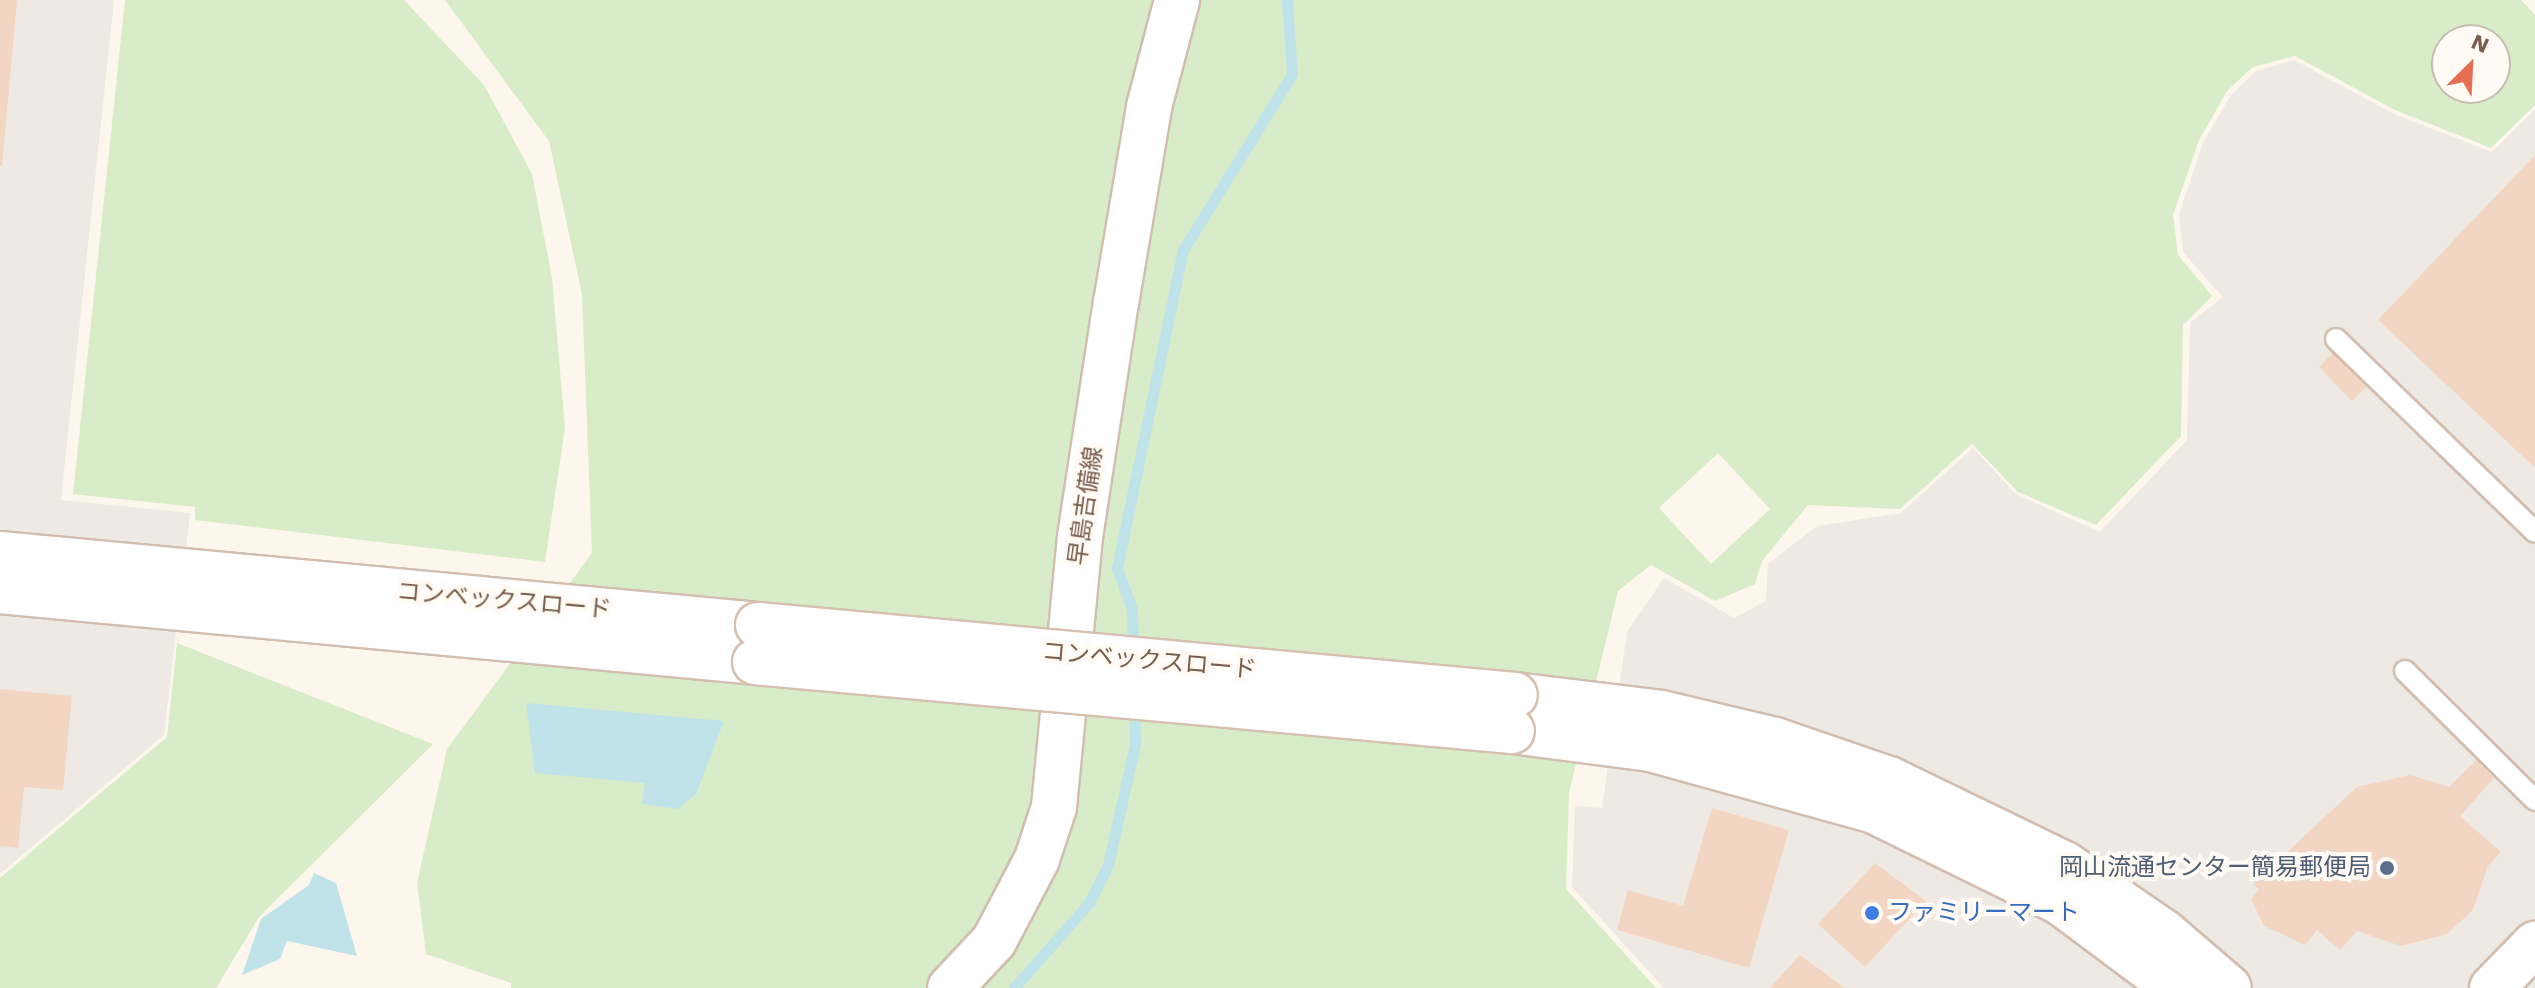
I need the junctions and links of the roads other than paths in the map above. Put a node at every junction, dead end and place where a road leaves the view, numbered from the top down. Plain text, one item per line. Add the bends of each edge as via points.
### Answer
1 (1177, 0) edge
2 (2336, 339) dead end
3 (2535, 532) edge
4 (0, 554) edge
5 (0, 591) edge
6 (757, 643) junction
7 (2405, 671) dead end
8 (1513, 713) junction
9 (2535, 800) edge
10 (2535, 944) edge
11 (950, 988) edge
12 (2175, 988) edge
13 (2229, 988) edge
14 (2492, 988) edge

1 - 11 street, 早島吉備線 via 1149,107 1108,349 1080,537 1054,807 1037,859 994,941
2 - 3 lane
4 - 6 street, コンベックスロード
5 - 6 street, コンベックスロード
6 - 8 street, コンベックスロード, bridge
7 - 9 lane
8 - 12 street, コンベックスロード via 1872,810 2060,902
8 - 13 street, コンベックスロード via 1661,713 1775,740 1889,779 2065,864 2165,933
10 - 14 street

